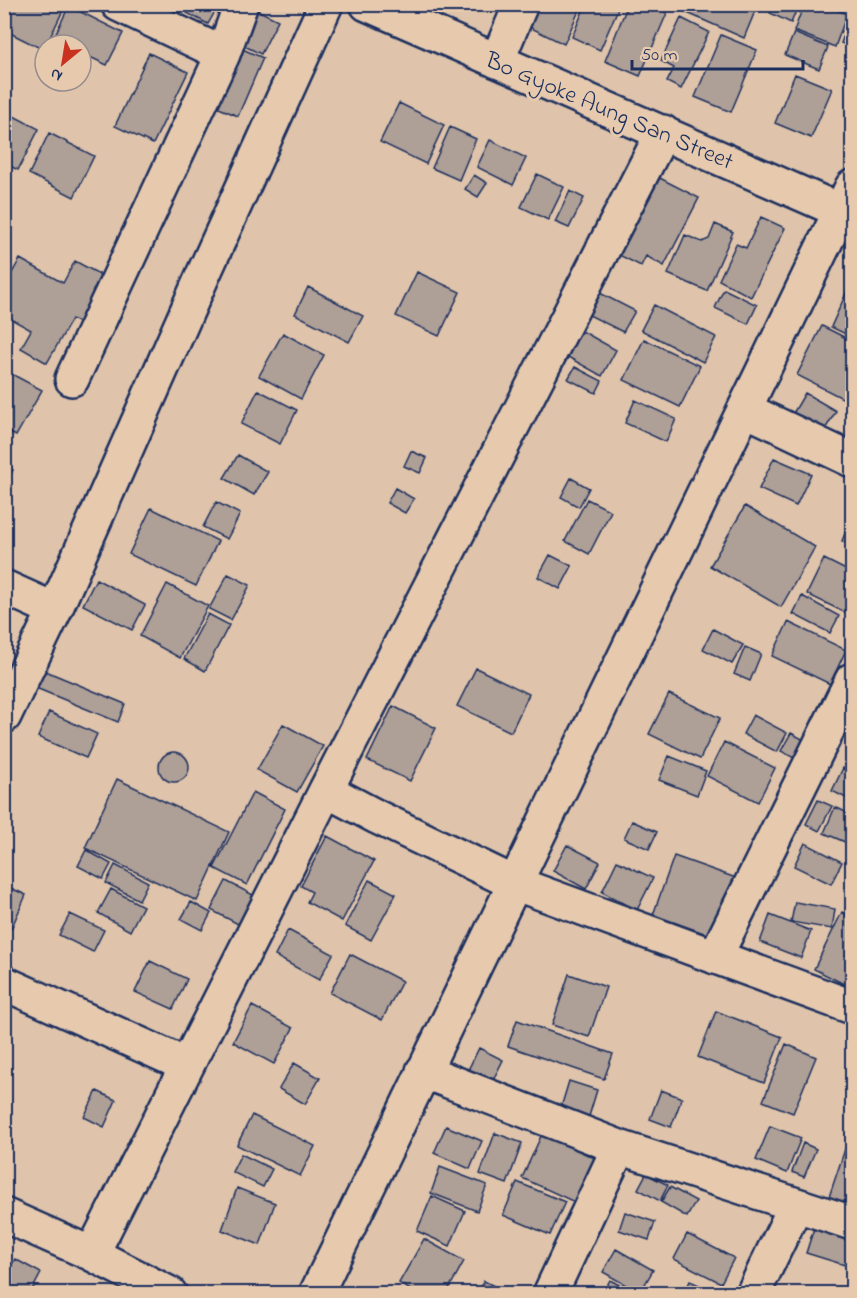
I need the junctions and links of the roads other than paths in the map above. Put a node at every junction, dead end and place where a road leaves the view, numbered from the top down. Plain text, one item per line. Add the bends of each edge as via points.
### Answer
1 (118, 4) edge
2 (241, 4) edge
3 (326, 4) edge
4 (367, 4) edge
5 (521, 4) edge
6 (223, 54) junction
7 (497, 61) junction
8 (663, 132) junction
9 (849, 205) edge
10 (72, 379) dead end
11 (746, 410) junction
12 (852, 460) edge
13 (4, 587) edge
14 (55, 610) junction
15 (852, 680) edge
16 (4, 716) edge
17 (326, 790) junction
18 (514, 883) junction
19 (715, 957) junction
20 (4, 983) edge
21 (852, 1007) edge
22 (186, 1065) junction
23 (423, 1071) junction
24 (618, 1147) junction
25 (796, 1205) junction
26 (4, 1215) edge
27 (852, 1223) edge
28 (92, 1254) junction
29 (170, 1293) edge
30 (316, 1293) edge
31 (550, 1293) edge
32 (753, 1293) edge

1 - 6 street
2 - 6 street
3 - 14 street
4 - 7 street, Bo Gyoke Aung San Street
5 - 7 street
6 - 10 street
7 - 8 street, Bo Gyoke Aung San Street
8 - 9 street, Bo Gyoke Aung San Street
8 - 17 street
9 - 11 street
11 - 12 street
11 - 18 street
13 - 14 street
14 - 16 street
15 - 19 street
17 - 18 street
17 - 22 street
18 - 19 street
18 - 23 street
19 - 21 street
20 - 22 street
22 - 28 street
23 - 24 street
23 - 30 street
24 - 25 street
24 - 31 street
25 - 27 street
25 - 32 street
26 - 28 street
28 - 29 street

